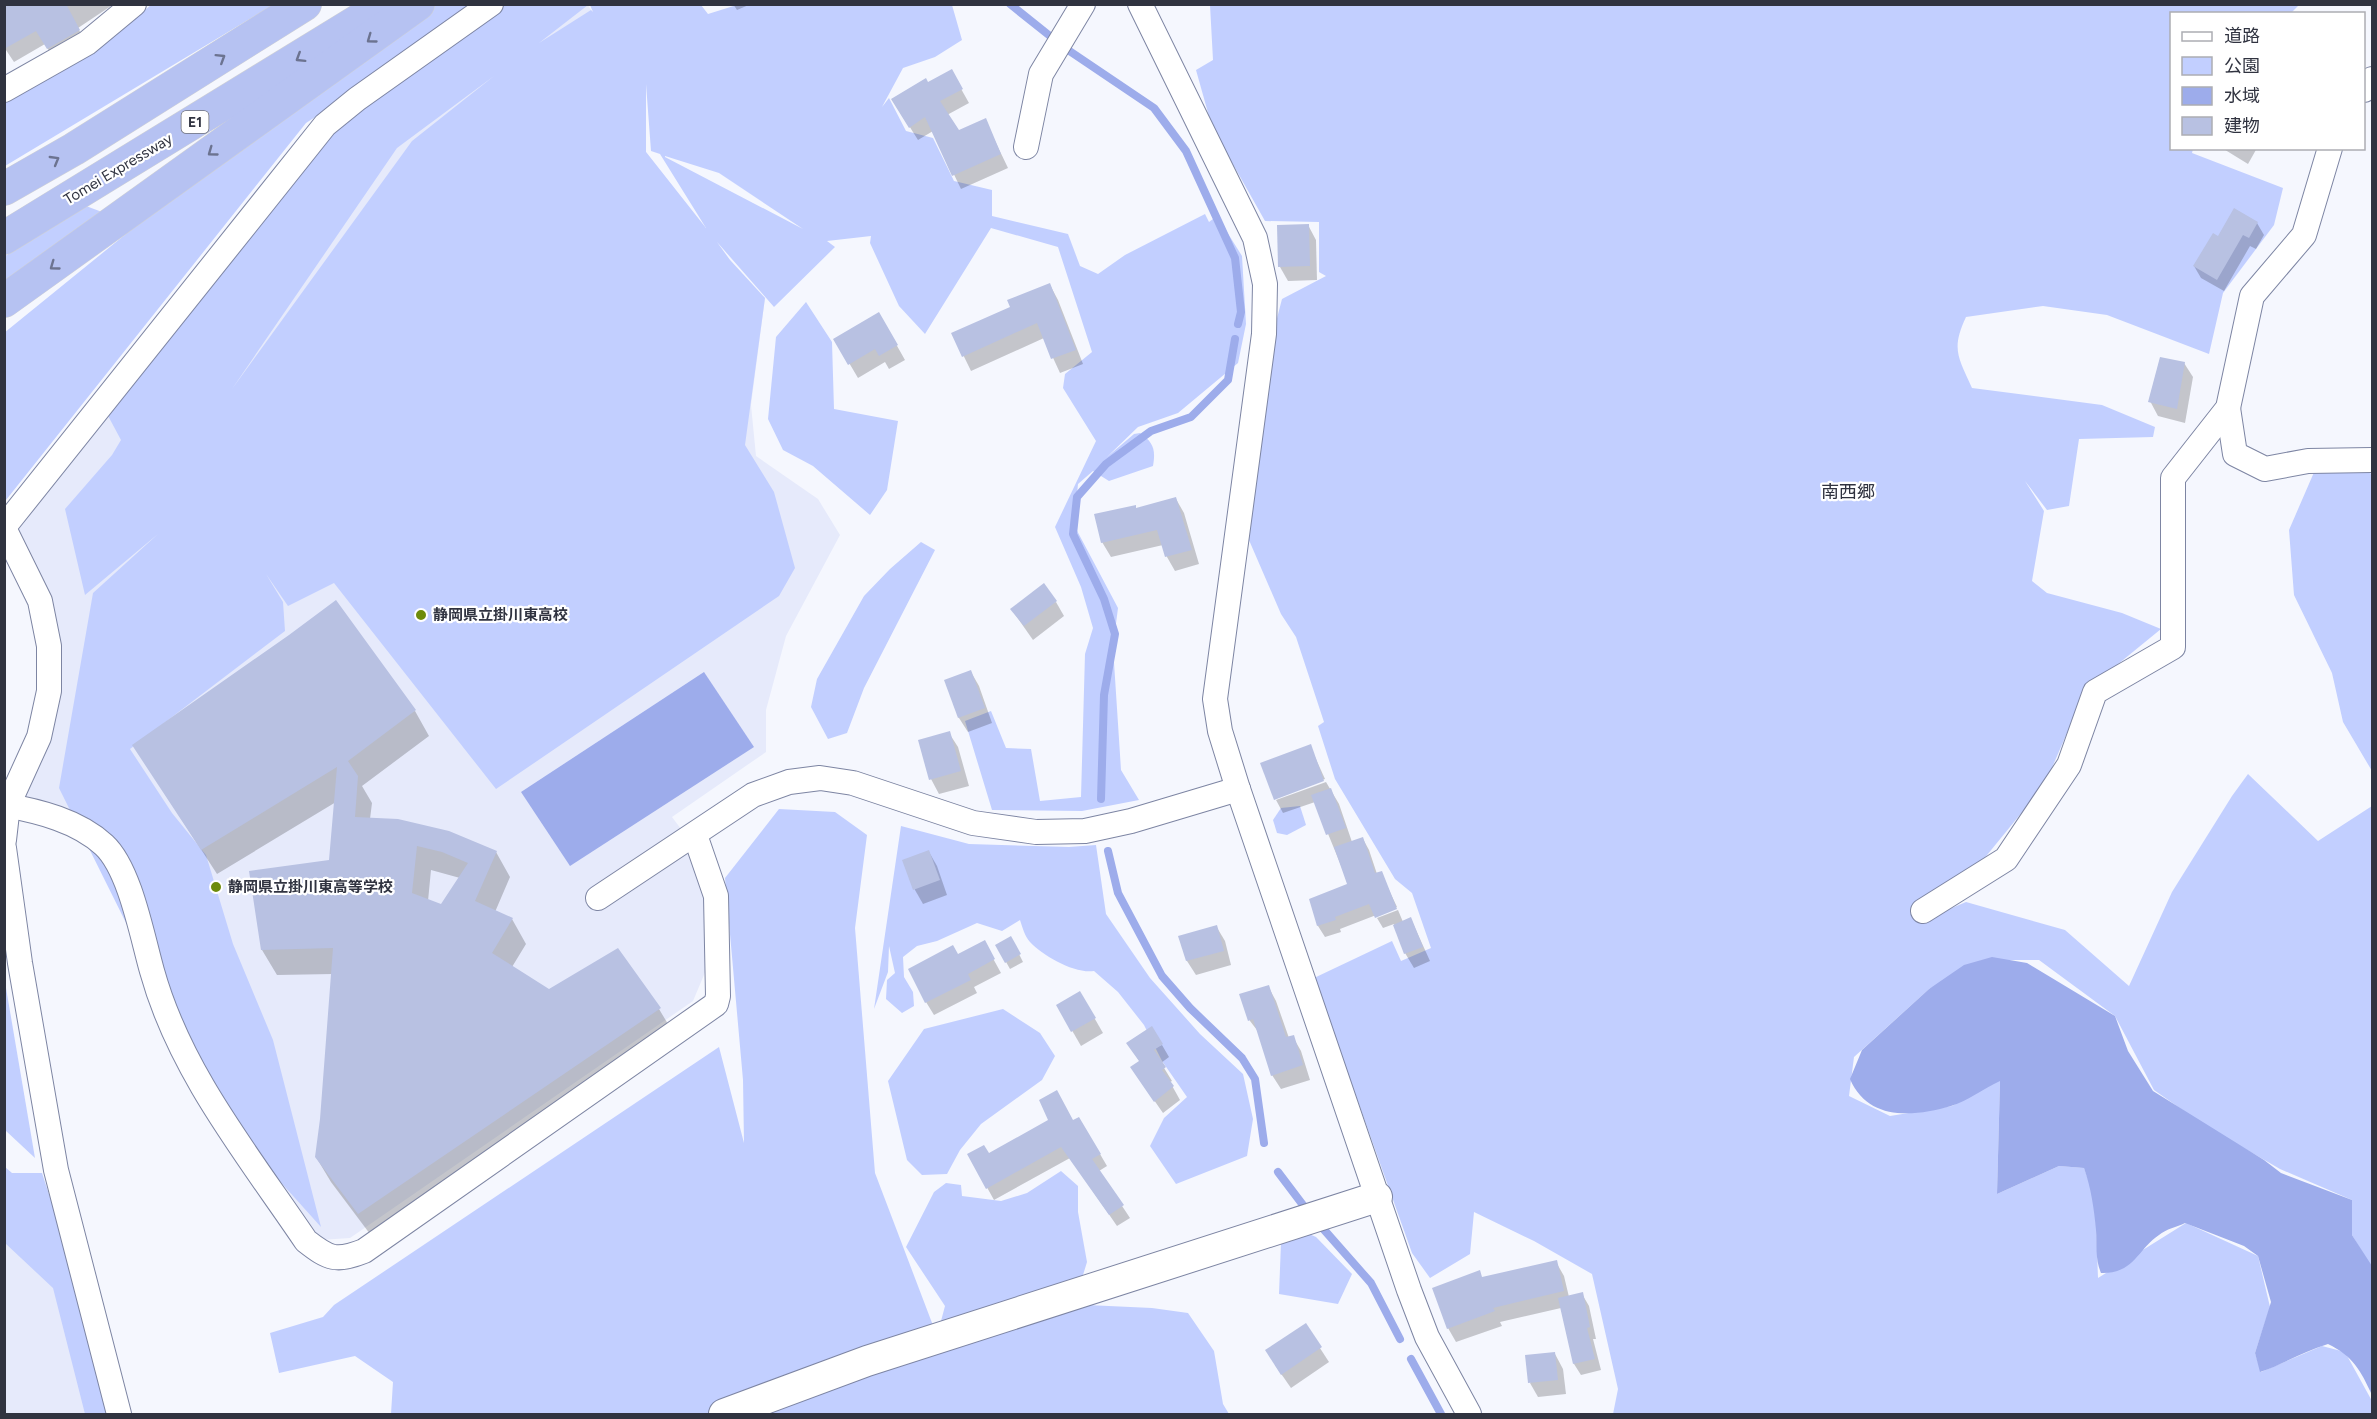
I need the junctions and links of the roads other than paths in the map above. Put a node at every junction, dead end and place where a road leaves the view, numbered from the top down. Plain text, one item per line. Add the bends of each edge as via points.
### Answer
1 (134, 4) edge
2 (305, 4) edge
3 (385, 4) edge
4 (418, 4) edge
5 (491, 4) edge
6 (1083, 4) edge
7 (1140, 4) edge
8 (4, 90) edge
9 (1026, 147) dead end
10 (2329, 150) edge
11 (4, 189) edge
12 (4, 238) edge
13 (4, 301) edge
14 (2228, 408) junction
15 (2373, 460) edge
16 (4, 528) edge
17 (1238, 789) junction
18 (6, 805) edge
19 (695, 836) junction
20 (4, 840) edge
21 (4, 848) edge
22 (598, 898) dead end
23 (1923, 911) dead end
24 (1377, 1197) junction
25 (119, 1414) edge
26 (724, 1414) edge
27 (1469, 1414) edge

1 - 8 street via 87,43
11 -> 2 highway
3 -> 12 highway, Tomei Expressway / E1
4 -> 13 highway
5 - 16 street via 325,125
6 - 9 street via 1041,74
7 - 17 street via 1251,230 1265,284 1264,334 1215,699 1220,731
10 - 14 street via 2304,235 2252,296
14 - 15 street via 2235,454 2265,469 2308,460
14 - 23 street via 2173,478 2173,647 2096,692 2069,765 2006,859
16 - 18 street via 40,601 49,646 49,691 39,737
17 - 19 street via 1085,831 1036,832 973,824 853,783 820,778 789,782 753,795
17 - 24 street
18 - 19 street via 75,824 105,846 123,873 158,993 203,1090 306,1241 324,1255 344,1259 364,1251 716,1004 716,896
18 - 20 street
19 - 22 street
21 - 25 street via 56,1170
24 - 26 street via 867,1361
24 - 27 street via 1427,1337

